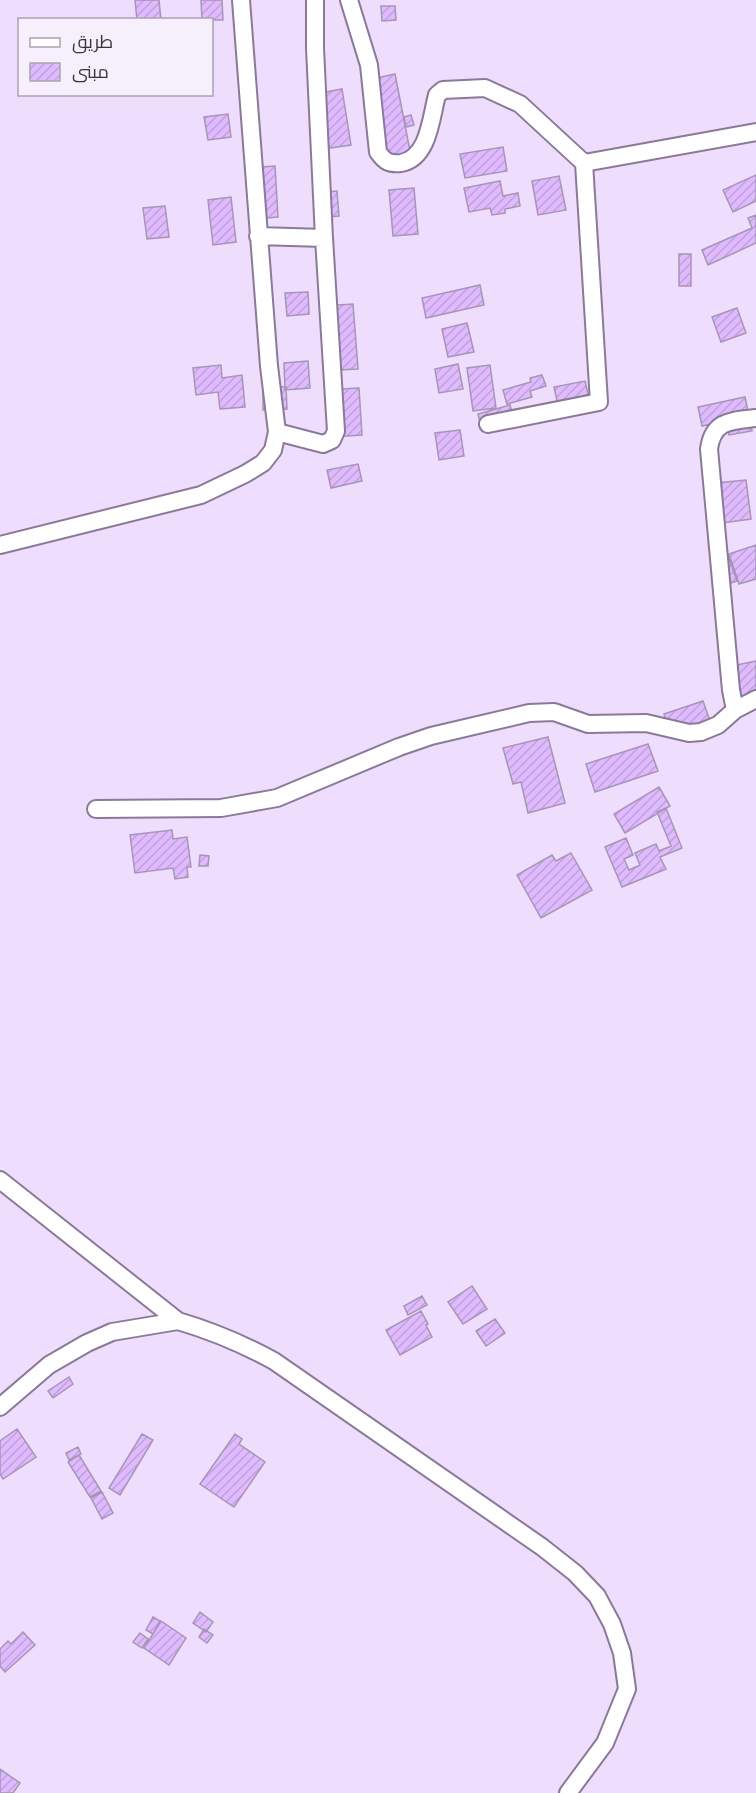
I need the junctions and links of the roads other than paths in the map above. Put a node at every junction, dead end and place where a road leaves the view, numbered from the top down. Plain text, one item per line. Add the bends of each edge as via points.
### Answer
1 (241, 0) edge
2 (315, 0) edge
3 (349, 0) edge
4 (756, 132) edge
5 (584, 163) junction
6 (258, 236) junction
7 (324, 238) junction
8 (756, 418) edge
9 (488, 424) dead end
10 (277, 432) junction
11 (0, 545) edge
12 (756, 699) edge
13 (735, 710) junction
14 (96, 809) dead end
15 (0, 1180) edge
16 (178, 1321) junction
17 (0, 1407) edge
18 (568, 1793) edge

1 - 6 street
2 - 7 street
3 - 5 street via 369,65 378,152 384,160 391,164 409,161 419,153 437,95 443,90 485,88 520,104
4 - 5 street
5 - 9 street via 599,402
6 - 7 street
6 - 10 street
7 - 10 street via 336,431 332,440 323,444
8 - 13 street via 717,427 709,449
10 - 11 street via 273,450 263,463 201,495
12 - 13 street
13 - 14 street via 718,725 689,733 646,723 588,724 554,712 529,713 431,736 277,798 222,808
15 - 16 street
16 - 17 street via 112,1332 87,1343 49,1365
16 - 18 street via 209,1330 274,1361 542,1547 597,1596 622,1653 627,1689 605,1743

